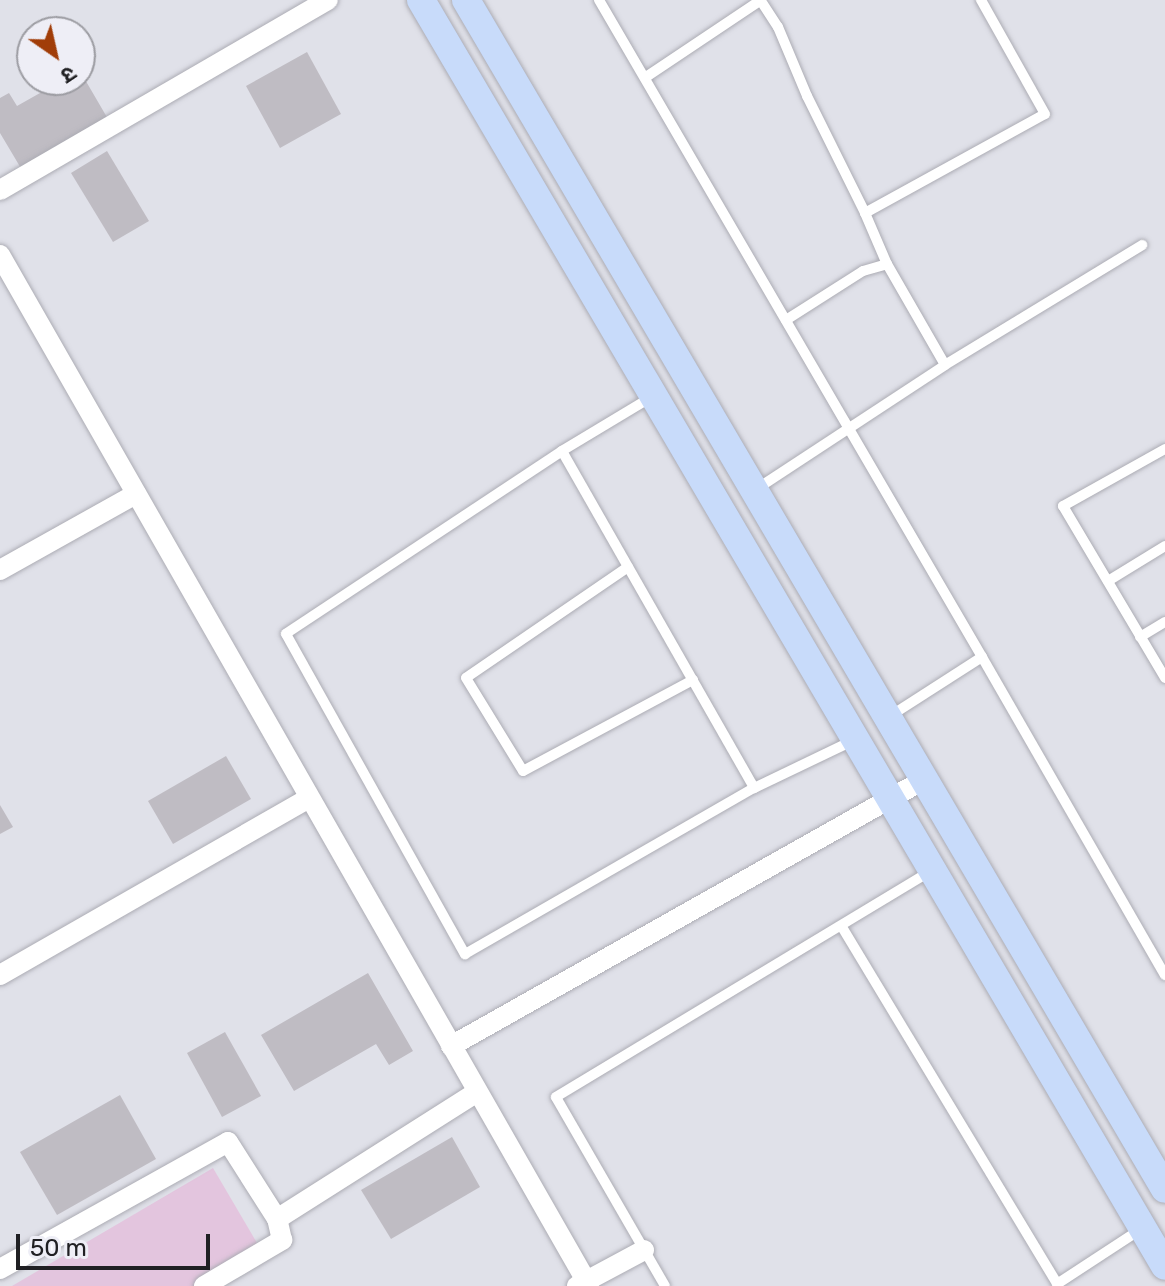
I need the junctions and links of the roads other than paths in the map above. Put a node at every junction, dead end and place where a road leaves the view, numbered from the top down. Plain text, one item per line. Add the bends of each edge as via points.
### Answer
1 (328, 0) edge
2 (421, 0) edge
3 (466, 0) edge
4 (599, 0) edge
5 (981, 0) edge
6 (761, 1) edge
7 (646, 77) junction
8 (0, 190) edge
9 (865, 213) junction
10 (1142, 245) dead end
11 (0, 255) edge
12 (887, 264) junction
13 (786, 320) junction
14 (945, 365) junction
15 (654, 396) junction
16 (847, 428) junction
17 (1165, 449) edge
18 (562, 451) junction
19 (755, 490) junction
20 (136, 494) junction
21 (1165, 546) edge
22 (628, 567) junction
23 (0, 570) edge
24 (1108, 581) junction
25 (1165, 622) edge
26 (1140, 637) junction
27 (982, 657) junction
28 (1165, 678) edge
29 (693, 680) junction
30 (889, 717) junction
31 (856, 739) junction
32 (925, 779) junction
33 (754, 788) junction
34 (309, 798) junction
35 (891, 798) junction
36 (933, 870) junction
37 (842, 927) junction
38 (0, 975) edge
39 (1165, 975) edge
40 (451, 1046) junction
41 (477, 1092) junction
42 (1165, 1189) edge
43 (277, 1219) junction
44 (1143, 1228) junction
45 (644, 1250) junction
46 (1165, 1266) edge
47 (0, 1269) edge
48 (584, 1284) edge
49 (1056, 1285) edge
50 (204, 1286) edge
51 (665, 1286) edge

1 - 8 street
2 - 15 street
3 - 19 street
4 - 7 lane
5 - 9 lane via 1045,114
6 - 7 lane
6 - 9 lane
7 - 13 lane
9 - 12 lane
10 - 14 lane
11 - 20 street
12 - 13 lane via 863,271
12 - 14 lane
13 - 16 lane
14 - 16 lane
15 - 18 lane
15 - 31 street
16 - 19 lane
16 - 27 lane
17 - 24 lane via 1063,506
18 - 22 lane
18 - 33 lane via 286,634 465,954
19 - 30 street
20 - 23 street
20 - 34 street
21 - 24 lane
22 - 29 lane
22 - 29 lane via 466,678 523,771
24 - 26 lane
25 - 26 lane
26 - 28 lane
27 - 30 lane
27 - 39 lane
29 - 33 lane
30 - 32 street
31 - 33 lane
31 - 35 street
32 - 35 street
32 - 42 street
34 - 38 street
34 - 40 street
35 - 36 street
35 - 40 street
36 - 37 lane
36 - 44 street
37 - 45 lane via 556,1097
37 - 49 lane
40 - 41 street
41 - 43 street
41 - 48 street
43 - 47 street via 228,1142
43 - 50 street via 282,1240
44 - 46 street
44 - 49 lane
45 - 48 street
45 - 51 lane

